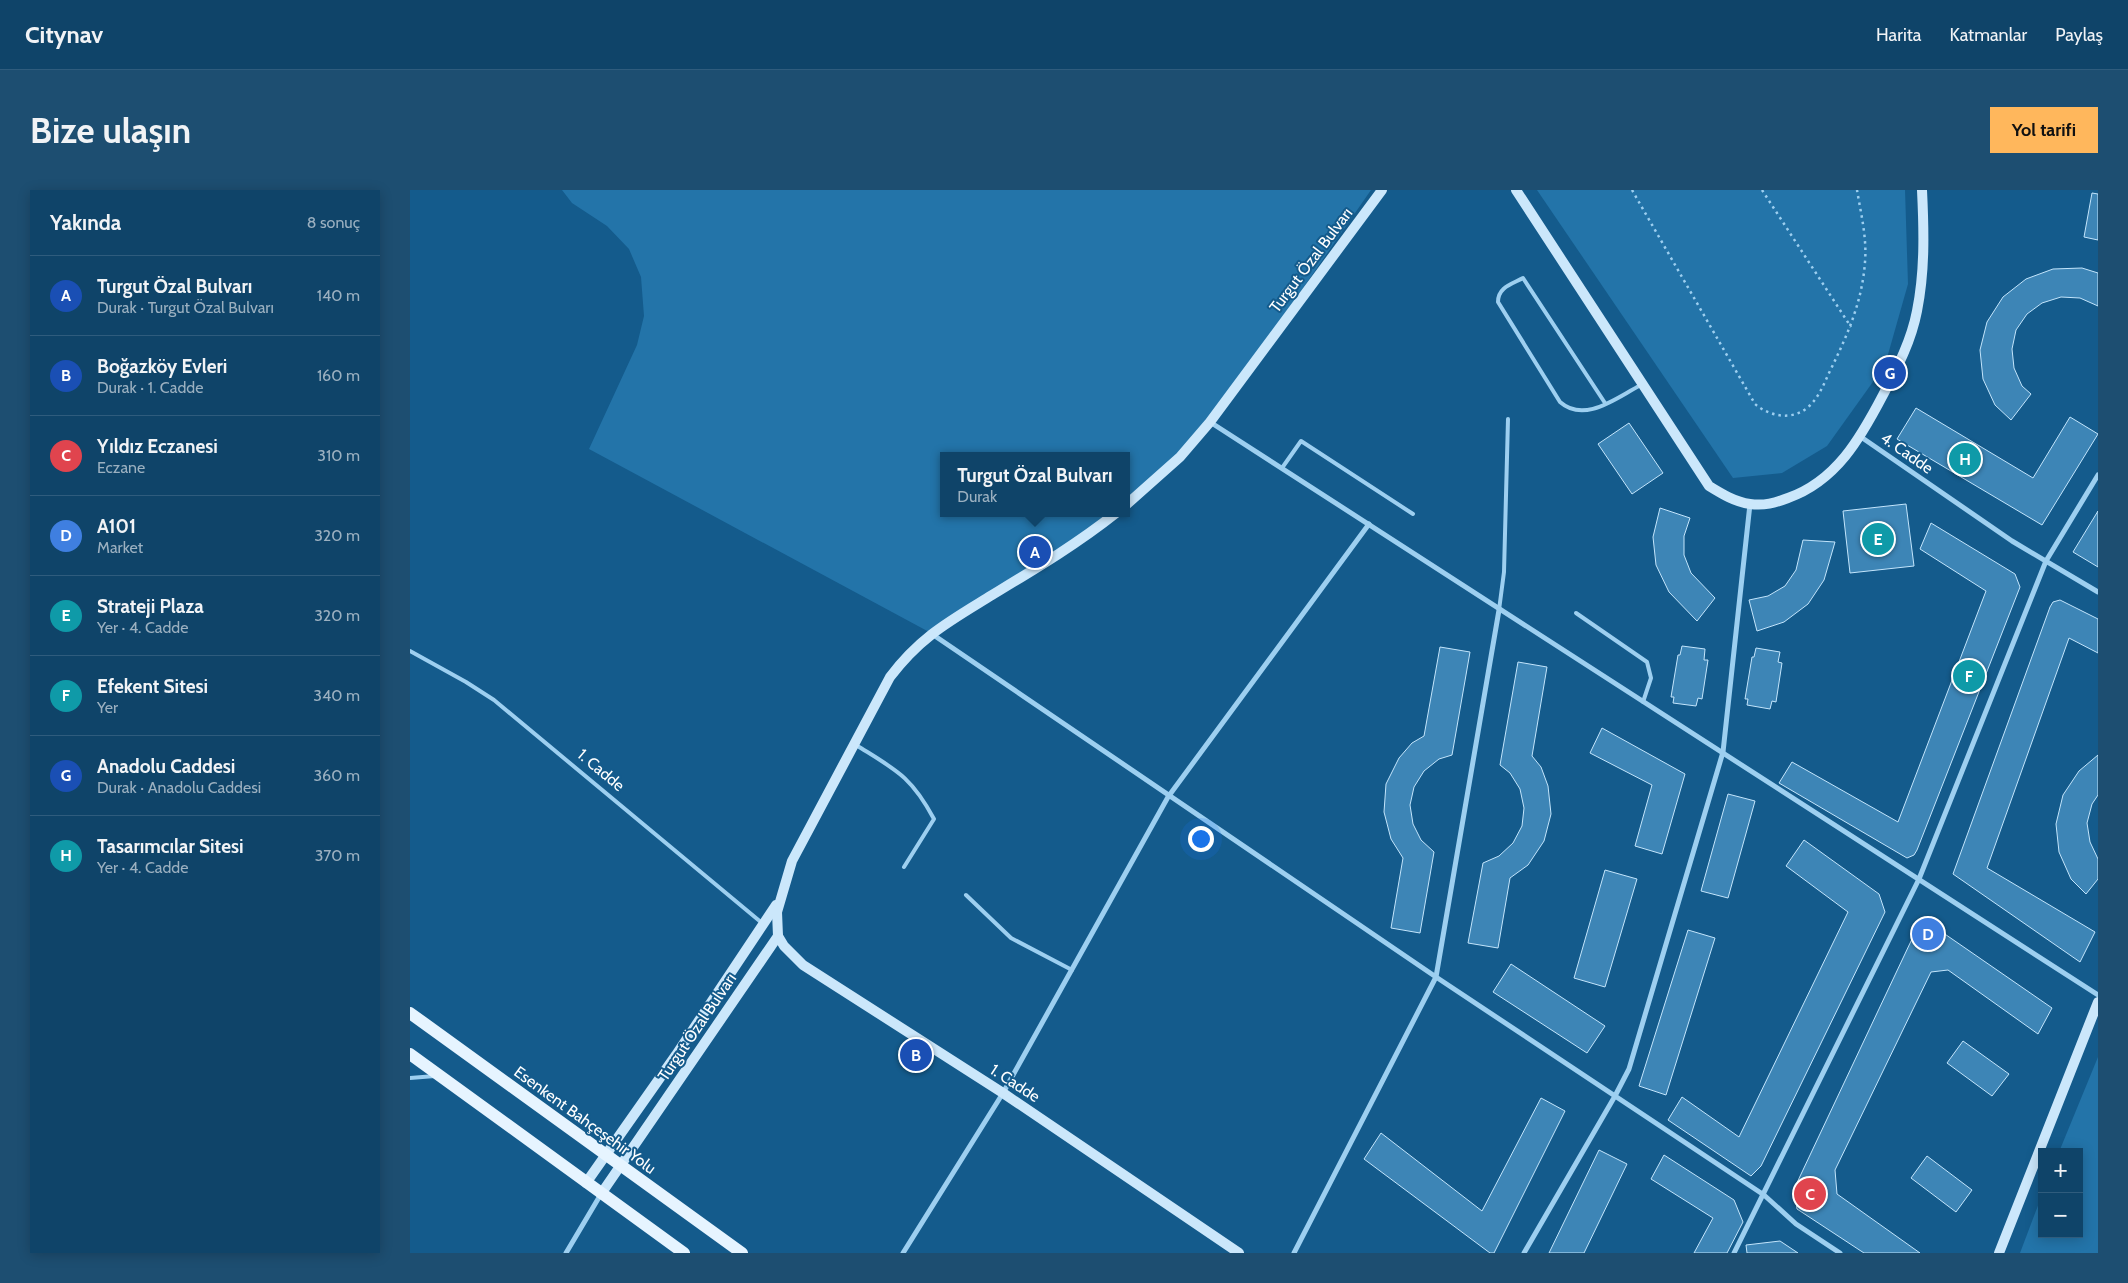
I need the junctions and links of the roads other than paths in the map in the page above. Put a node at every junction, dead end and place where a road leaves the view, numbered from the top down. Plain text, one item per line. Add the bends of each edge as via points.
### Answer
1 (1382, 190) edge
2 (1516, 190) edge
3 (1922, 190) edge
4 (1642, 384) junction
5 (1605, 403) junction
6 (1508, 419) dead end
7 (1210, 422) junction
8 (1861, 437) junction
9 (1282, 468) junction
10 (2098, 475) edge
11 (1130, 501) edge
12 (1750, 504) junction
13 (1413, 514) dead end
14 (1111, 517) edge
15 (1369, 524) junction
16 (2046, 561) junction
17 (2098, 592) edge
18 (1499, 610) junction
19 (1576, 613) dead end
20 (931, 633) junction
21 (410, 651) edge
22 (1643, 702) junction
23 (854, 744) junction
24 (1723, 752) junction
25 (1168, 797) junction
26 (904, 867) dead end
27 (1919, 879) junction
28 (966, 895) dead end
29 (780, 900) junction
30 (764, 925) junction
31 (778, 936) junction
32 (1072, 970) junction
33 (1436, 977) junction
34 (2098, 995) edge
35 (2098, 1002) edge
36 (410, 1013) edge
37 (410, 1054) edge
38 (439, 1075) junction
39 (410, 1078) edge
40 (1003, 1093) junction
41 (1616, 1096) junction
42 (605, 1156) junction
43 (621, 1166) junction
44 (586, 1183) junction
45 (601, 1194) junction
46 (1764, 1195) junction
47 (566, 1253) edge
48 (684, 1253) edge
49 (742, 1253) edge
50 (903, 1253) edge
51 (1239, 1253) edge
52 (1294, 1253) edge
53 (1524, 1253) edge
54 (1734, 1253) edge
55 (1840, 1253) edge
56 (1999, 1253) edge

1 - 7 street, Turgut Özal Bulvarı
2 - 4 street
3 - 8 street via 1924,272 1917,313 1908,348
4 - 5 lane
4 - 12 street via 1709,486 1728,498
5 - 5 lane via 1579,412 1566,408 1560,402 1498,302 1499,293 1505,287 1523,278
6 - 18 lane via 1504,572
7 - 9 street
7 - 11 street, Turgut Özal Bulvarı via 1180,457
8 - 12 street via 1837,467 1817,485 1772,504
8 - 16 street, 4. Cadde via 2012,542
9 - 13 lane via 1301,441
9 - 15 street
10 - 16 street
12 - 24 street
14 - 20 street, Turgut Özal Bulvarı via 1086,537
15 - 18 street
15 - 25 street
16 - 17 street, 4. Cadde
16 - 27 street
18 - 22 street
18 - 33 street
19 - 22 lane via 1644,658 1651,672
20 - 23 street, Turgut Özal Bulvarı via 906,656 890,677
20 - 25 street
21 - 30 lane, 1. Cadde via 494,700
22 - 24 street
23 - 26 lane via 909,780 934,819
23 - 29 street, Turgut Özal Bulvarı via 792,861
24 - 27 street
24 - 41 street via 1629,1069
25 - 32 street
25 - 33 street
27 - 34 street
27 - 46 street
28 - 32 lane via 1011,938
29 - 30 street, Turgut Özal Bulvarı
29 - 31 street, Turgut Özal Bulvarı via 776,924
30 - 42 street, Turgut Özal Bulvarı
31 - 40 street, 1. Cadde via 803,965
31 - 43 street, Turgut Özal Bulvarı
32 - 40 street
33 - 41 street
33 - 52 street
35 - 56 street
36 - 42 main road, Esenkent Bahçeşehir Yolu
37 - 38 main road
38 - 39 lane
38 - 44 main road
40 - 50 street
40 - 51 street, 1. Cadde
41 - 46 street
41 - 53 street
42 - 43 main road, Esenkent Bahçeşehir Yolu
42 - 44 street, Turgut Özal Bulvarı
43 - 45 street, Turgut Özal Bulvarı
43 - 49 main road, Esenkent Bahçeşehir Yolu
44 - 45 main road
45 - 47 street
45 - 48 main road
46 - 54 street
46 - 55 street via 1796,1224

